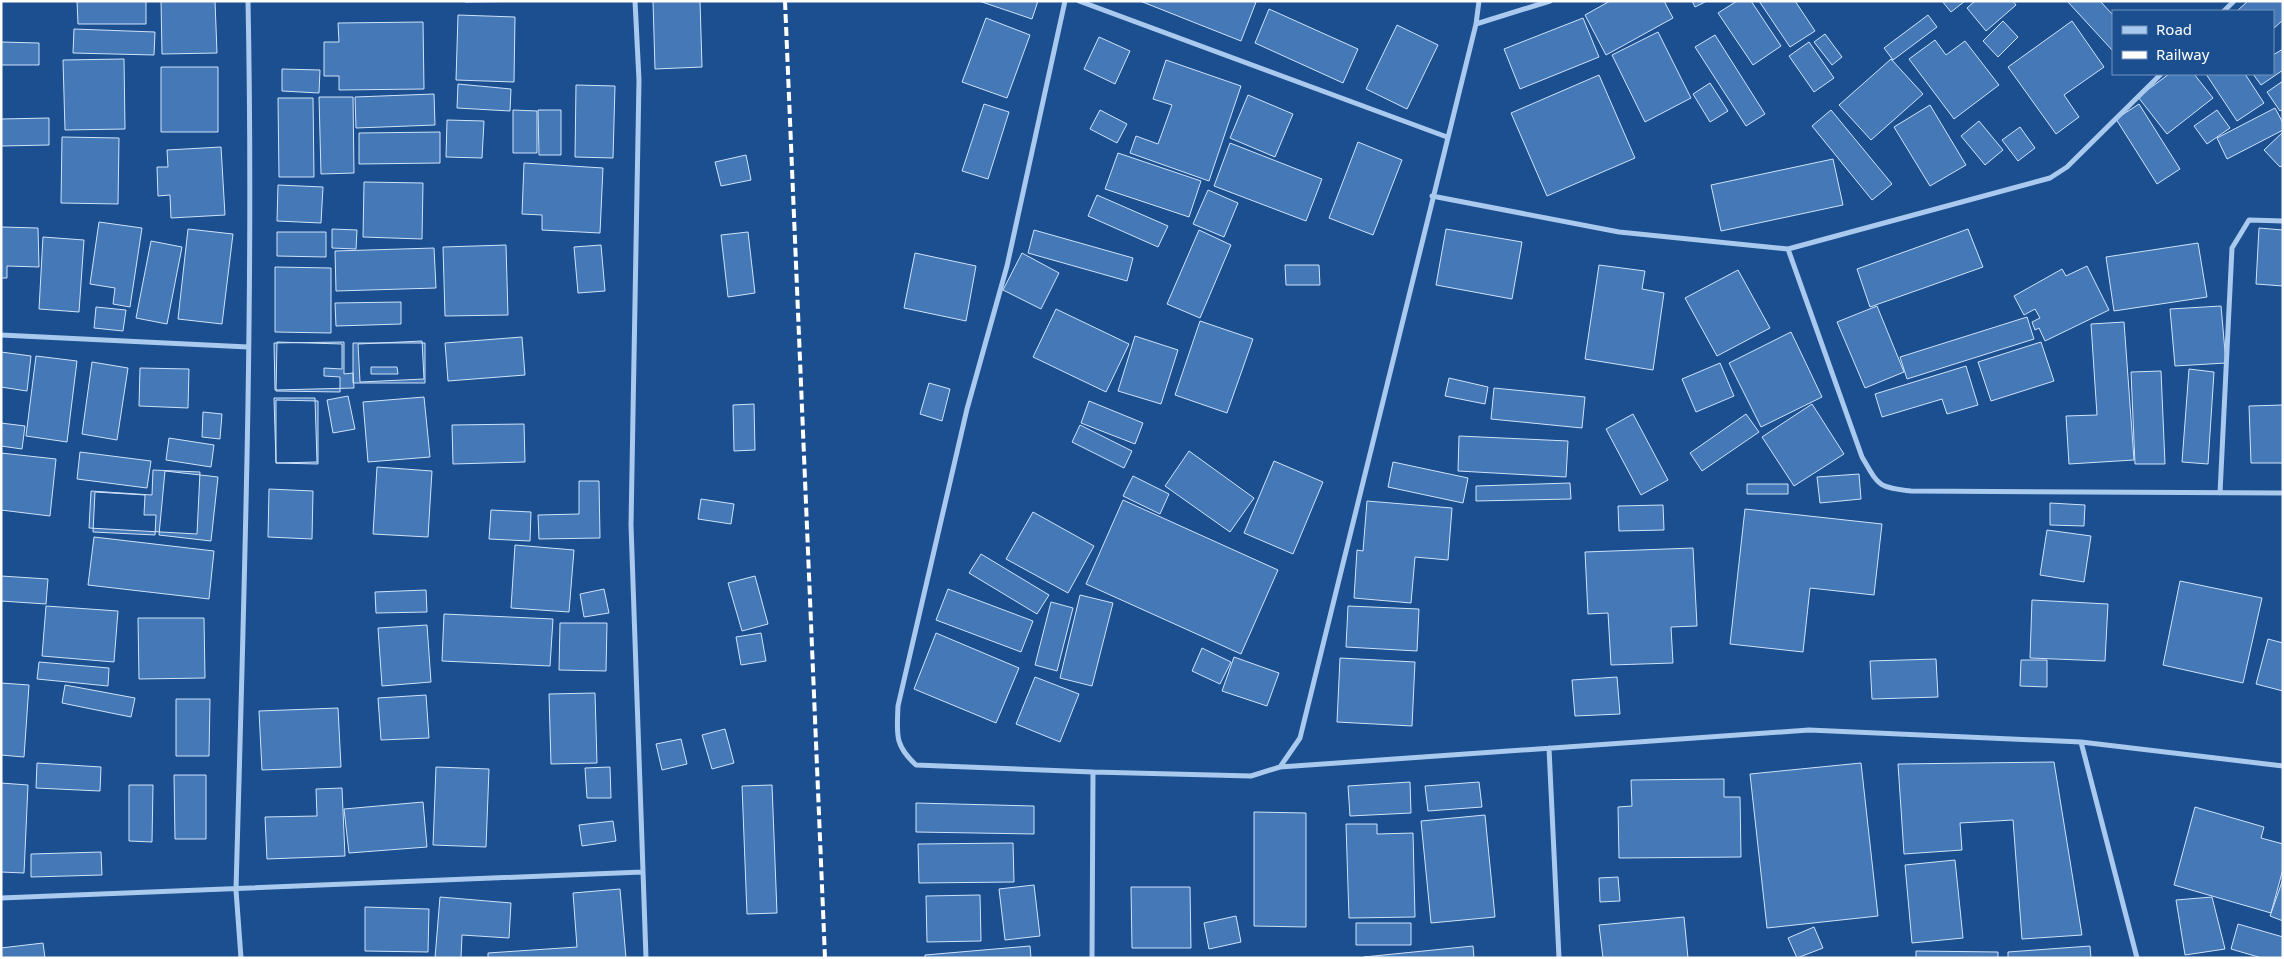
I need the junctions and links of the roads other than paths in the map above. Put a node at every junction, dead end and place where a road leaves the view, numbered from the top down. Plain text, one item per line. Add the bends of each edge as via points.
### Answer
1 (248, 1) edge
2 (635, 1) edge
3 (1065, 1) edge
4 (1079, 1) edge
5 (1478, 1) edge
6 (1550, 1) edge
7 (2234, 1) edge
8 (2225, 10) edge
9 (1476, 24) junction
10 (2160, 75) edge
11 (1447, 137) junction
12 (1432, 196) junction
13 (2283, 221) edge
14 (1788, 249) junction
15 (1, 335) edge
16 (248, 347) junction
17 (2220, 492) junction
18 (2283, 493) edge
19 (2081, 742) junction
20 (1549, 748) junction
21 (1280, 766) junction
22 (2283, 766) edge
23 (1093, 772) junction
24 (642, 872) junction
25 (236, 890) junction
26 (1, 898) edge
27 (241, 958) edge
28 (646, 958) edge
29 (1092, 958) edge
30 (1560, 958) edge
31 (2137, 958) edge

1 - 16 street
2 - 24 street via 640,80 631,525
3 - 23 street via 1007,266 967,409 898,706 897,738 902,753 916,765
4 - 11 street
5 - 9 street
6 - 9 street
7 - 8 street
9 - 11 street
10 - 14 street via 2067,167 2050,178
11 - 12 street
12 - 14 street via 1619,232
12 - 21 street via 1300,738
13 - 17 street via 2249,220 2232,248
14 - 17 street via 1862,457 1878,484 1911,491
15 - 16 street
16 - 25 street
17 - 18 street
19 - 20 street via 1809,730
19 - 22 street
19 - 31 street
20 - 21 street
20 - 30 street
21 - 23 street via 1251,776
23 - 29 street
24 - 25 street
24 - 28 street
25 - 26 street
25 - 27 street

